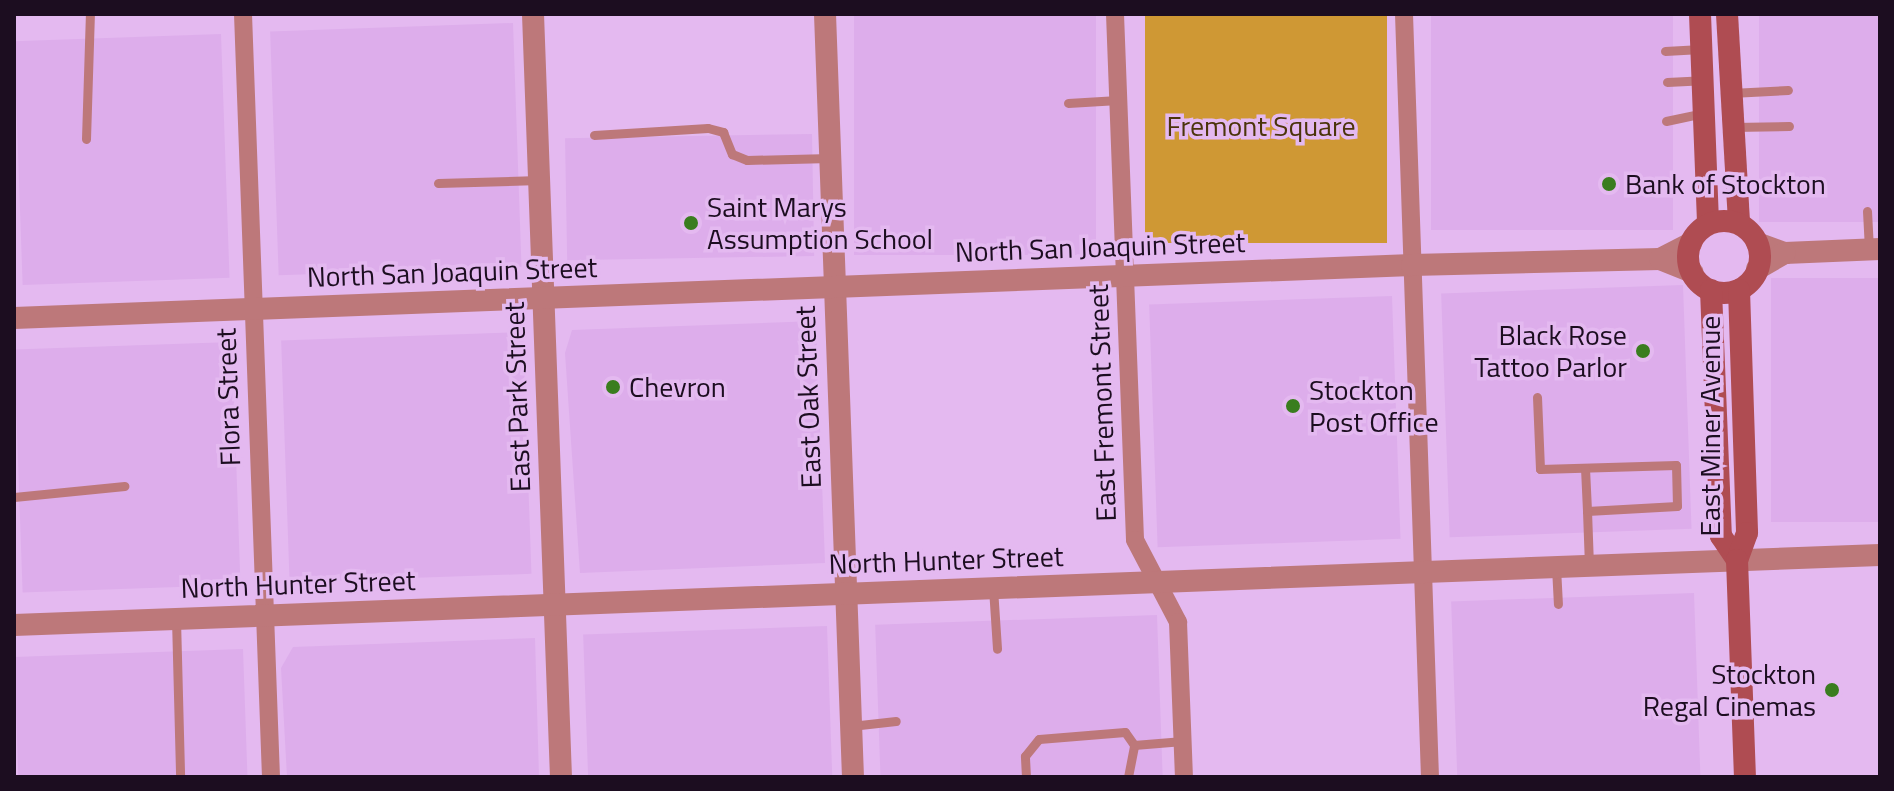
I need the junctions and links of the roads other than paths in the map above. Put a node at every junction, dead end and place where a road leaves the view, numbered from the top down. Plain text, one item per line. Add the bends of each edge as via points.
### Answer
1 (90, 14) edge
2 (243, 14) edge
3 (533, 14) edge
4 (825, 14) edge
5 (1115, 14) edge
6 (1404, 14) edge
7 (1700, 14) edge
8 (1727, 14) edge
9 (1701, 49) junction
10 (1665, 51) dead end
11 (1702, 80) junction
12 (1667, 82) dead end
13 (1788, 90) dead end
14 (1731, 93) junction
15 (1118, 100) junction
16 (1068, 103) dead end
17 (1719, 120) junction
18 (1666, 121) dead end
19 (1789, 126) dead end
20 (594, 135) dead end
21 (86, 139) dead end
22 (830, 158) junction
23 (539, 180) junction
24 (438, 183) dead end
25 (1867, 211) dead end
26 (1739, 223) junction
27 (1708, 224) junction
28 (1691, 243) junction
29 (1757, 243) junction
30 (1874, 249) edge
31 (1785, 253) junction
32 (1660, 259) junction
33 (1412, 265) junction
34 (1757, 269) junction
35 (1692, 272) junction
36 (1125, 276) junction
37 (834, 287) junction
38 (1711, 290) junction
39 (1739, 290) junction
40 (544, 299) junction
41 (253, 309) junction
42 (14, 318) edge
43 (1537, 397) dead end
44 (1585, 468) junction
45 (124, 486) dead end
46 (14, 497) edge
47 (1587, 511) junction
48 (1880, 555) edge
49 (1737, 560) junction
50 (1589, 566) junction
51 (1556, 567) junction
52 (1423, 572) junction
53 (1156, 582) junction
54 (993, 588) junction
55 (845, 593) junction
56 (1558, 604) dead end
57 (555, 605) junction
58 (265, 616) junction
59 (176, 619) junction
60 (14, 625) edge
61 (997, 649) dead end
62 (896, 721) dead end
63 (851, 726) junction
64 (1183, 741) junction
65 (1134, 745) junction
66 (180, 777) edge
67 (271, 777) edge
68 (561, 777) edge
69 (853, 777) edge
70 (1026, 777) edge
71 (1128, 777) edge
72 (1184, 777) edge
73 (1430, 777) edge
74 (1745, 777) edge

1 - 21 lane
2 - 41 street, Flora Street
3 - 23 street, East Park Street
4 - 22 street, East Oak Street
5 - 15 street, East Fremont Street
6 - 33 street
7 - 9 main road
8 - 14 main road
9 - 10 lane
9 - 11 main road
11 - 12 lane
11 - 17 main road
13 - 14 lane
14 - 17 main road
15 - 16 lane
15 - 36 street, East Fremont Street
17 - 18 lane
17 - 19 lane
17 - 26 main road via 1735,162
17 - 27 main road
20 - 22 lane via 708,128 723,132 732,154 747,160
22 - 37 street, East Oak Street
23 - 24 lane
23 - 40 street, East Park Street
25 - 30 lane
26 - 27 main road
26 - 29 main road
27 - 28 main road
28 - 32 street, North San Joaquin Street
28 - 35 main road
29 - 31 street
29 - 34 main road
30 - 31 street
31 - 34 street
32 - 33 street, North San Joaquin Street
32 - 35 street, North San Joaquin Street
33 - 36 street, North San Joaquin Street
33 - 52 street
34 - 39 main road
35 - 38 main road
36 - 37 street, North San Joaquin Street
36 - 53 street, East Fremont Street via 1135,540
37 - 40 street, North San Joaquin Street
37 - 55 street, East Oak Street
38 - 39 main road
38 - 49 main road, East Miner Avenue via 1721,536
39 - 49 main road, East Miner Avenue via 1747,535
40 - 41 street, North San Joaquin Street
40 - 57 street, East Park Street
41 - 42 street, North San Joaquin Street
41 - 58 street, Flora Street
43 - 44 lane via 1540,469
44 - 47 lane
44 - 47 lane via 1676,465 1677,506
45 - 46 lane
47 - 50 lane
48 - 49 street, North Hunter Street
49 - 50 street, North Hunter Street
49 - 74 main road, East Miner Avenue
50 - 51 street, North Hunter Street
51 - 52 street, North Hunter Street
51 - 56 lane
52 - 53 street, North Hunter Street
52 - 73 street
53 - 54 street, North Hunter Street
53 - 64 street, East Fremont Street via 1174,602 1178,622
54 - 55 street, North Hunter Street
54 - 61 lane
55 - 57 street, North Hunter Street
55 - 63 street, East Oak Street
57 - 58 street, North Hunter Street
57 - 68 street, East Park Street
58 - 59 street, North Hunter Street
58 - 67 street, Flora Street
59 - 60 street, North Hunter Street
59 - 66 lane
62 - 63 lane
63 - 69 street, East Oak Street
64 - 65 lane
64 - 72 street, East Fremont Street
65 - 70 lane via 1125,732 1039,739 1025,756
65 - 71 lane

